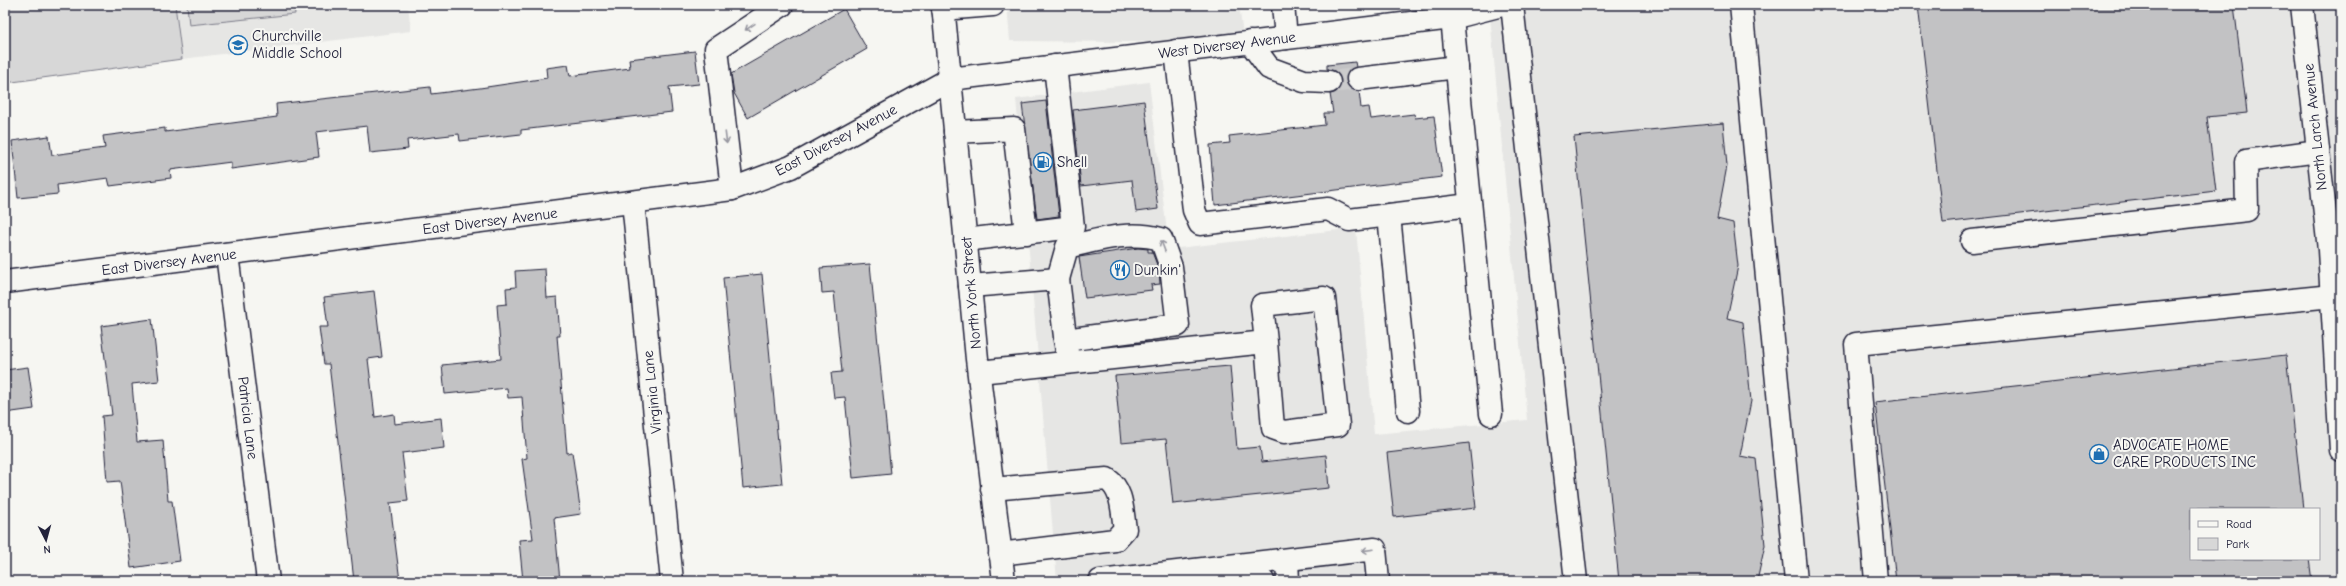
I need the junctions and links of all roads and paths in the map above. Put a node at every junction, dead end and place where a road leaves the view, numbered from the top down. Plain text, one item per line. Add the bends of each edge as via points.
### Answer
1 (782, 5) edge
2 (993, 5) edge
3 (1282, 5) edge
4 (1502, 5) edge
5 (1512, 5) edge
6 (1741, 5) edge
7 (2302, 5) edge
8 (943, 7) edge
9 (1452, 18) junction
10 (1286, 38) junction
11 (1250, 42) junction
12 (1176, 51) junction
13 (1055, 66) junction
14 (1457, 67) junction
15 (950, 79) junction
16 (1358, 79) tunnel mouth
17 (1329, 82) tunnel mouth
18 (955, 132) junction
19 (2318, 151) junction
20 (732, 190) junction
21 (633, 202) junction
22 (1470, 205) junction
23 (1389, 215) junction
24 (1026, 233) junction
25 (965, 240) junction
26 (1972, 241) dead end
27 (2335, 253) edge
28 (227, 254) junction
29 (1058, 279) junction
30 (5, 282) edge
31 (970, 286) junction
32 (2332, 296) junction
33 (1065, 340) junction
34 (1266, 342) junction
35 (1068, 362) junction
36 (979, 372) junction
37 (1408, 411) dead end
38 (1491, 414) dead end
39 (2341, 450) edge
40 (992, 489) junction
41 (1000, 554) junction
42 (1287, 560) junction
43 (1177, 572) junction
44 (268, 581) edge
45 (672, 581) edge
46 (1004, 581) edge
47 (1100, 581) edge
48 (1263, 581) edge
49 (1288, 581) edge
50 (1378, 581) edge
51 (1576, 581) edge
52 (1796, 581) edge
53 (1876, 581) edge

1 -> 20 street via 716,49
2 - 8 street
3 - 10 street
4 - 9 street, West Diversey Avenue
5 - 51 street
6 - 52 street
7 - 19 street, North Larch Avenue
8 - 15 street, North York Street
9 - 10 street, West Diversey Avenue
9 - 14 street
10 - 11 street, West Diversey Avenue
11 - 12 street, West Diversey Avenue
11 - 17 street via 1269,68 1304,81
12 - 13 street, West Diversey Avenue
12 - 23 street via 1194,210 1200,224 1328,209 1349,220
13 - 15 street, West Diversey Avenue
13 - 24 street via 1072,227
14 - 16 street
14 - 22 street
15 - 18 street, North York Street
15 - 20 street, East Diversey Avenue via 791,167
18 - 24 street via 1014,129
18 - 25 street, North York Street
19 - 26 street via 2246,161 2247,210
19 - 27 street, North Larch Avenue
20 - 21 street, East Diversey Avenue
21 - 28 street, East Diversey Avenue
21 - 45 street, Virginia Lane
22 - 23 street
22 - 38 street
23 - 37 street
24 - 25 street
25 - 31 street, North York Street
27 - 32 street, North Larch Avenue
28 - 30 street, East Diversey Avenue
28 - 44 street, Patricia Lane
29 - 31 street
29 - 33 street
33 -> 29 street via 1178,325 1171,266 1160,239 1146,234 1104,238 1068,247
31 - 36 street, North York Street
32 - 39 street, North Larch Avenue
32 - 53 street via 1856,344
33 - 35 street
34 - 34 street via 1273,428 1284,432 1338,425 1324,298 1262,305
34 - 35 street
35 - 36 street
36 - 40 street, North York Street
40 - 41 street, North York Street
40 - 41 street via 1107,479 1120,493 1125,529 1116,540
41 - 46 street, North York Street
42 - 43 street
42 - 49 street
50 -> 42 street via 1375,549
43 - 47 street
43 - 48 street via 1254,574

